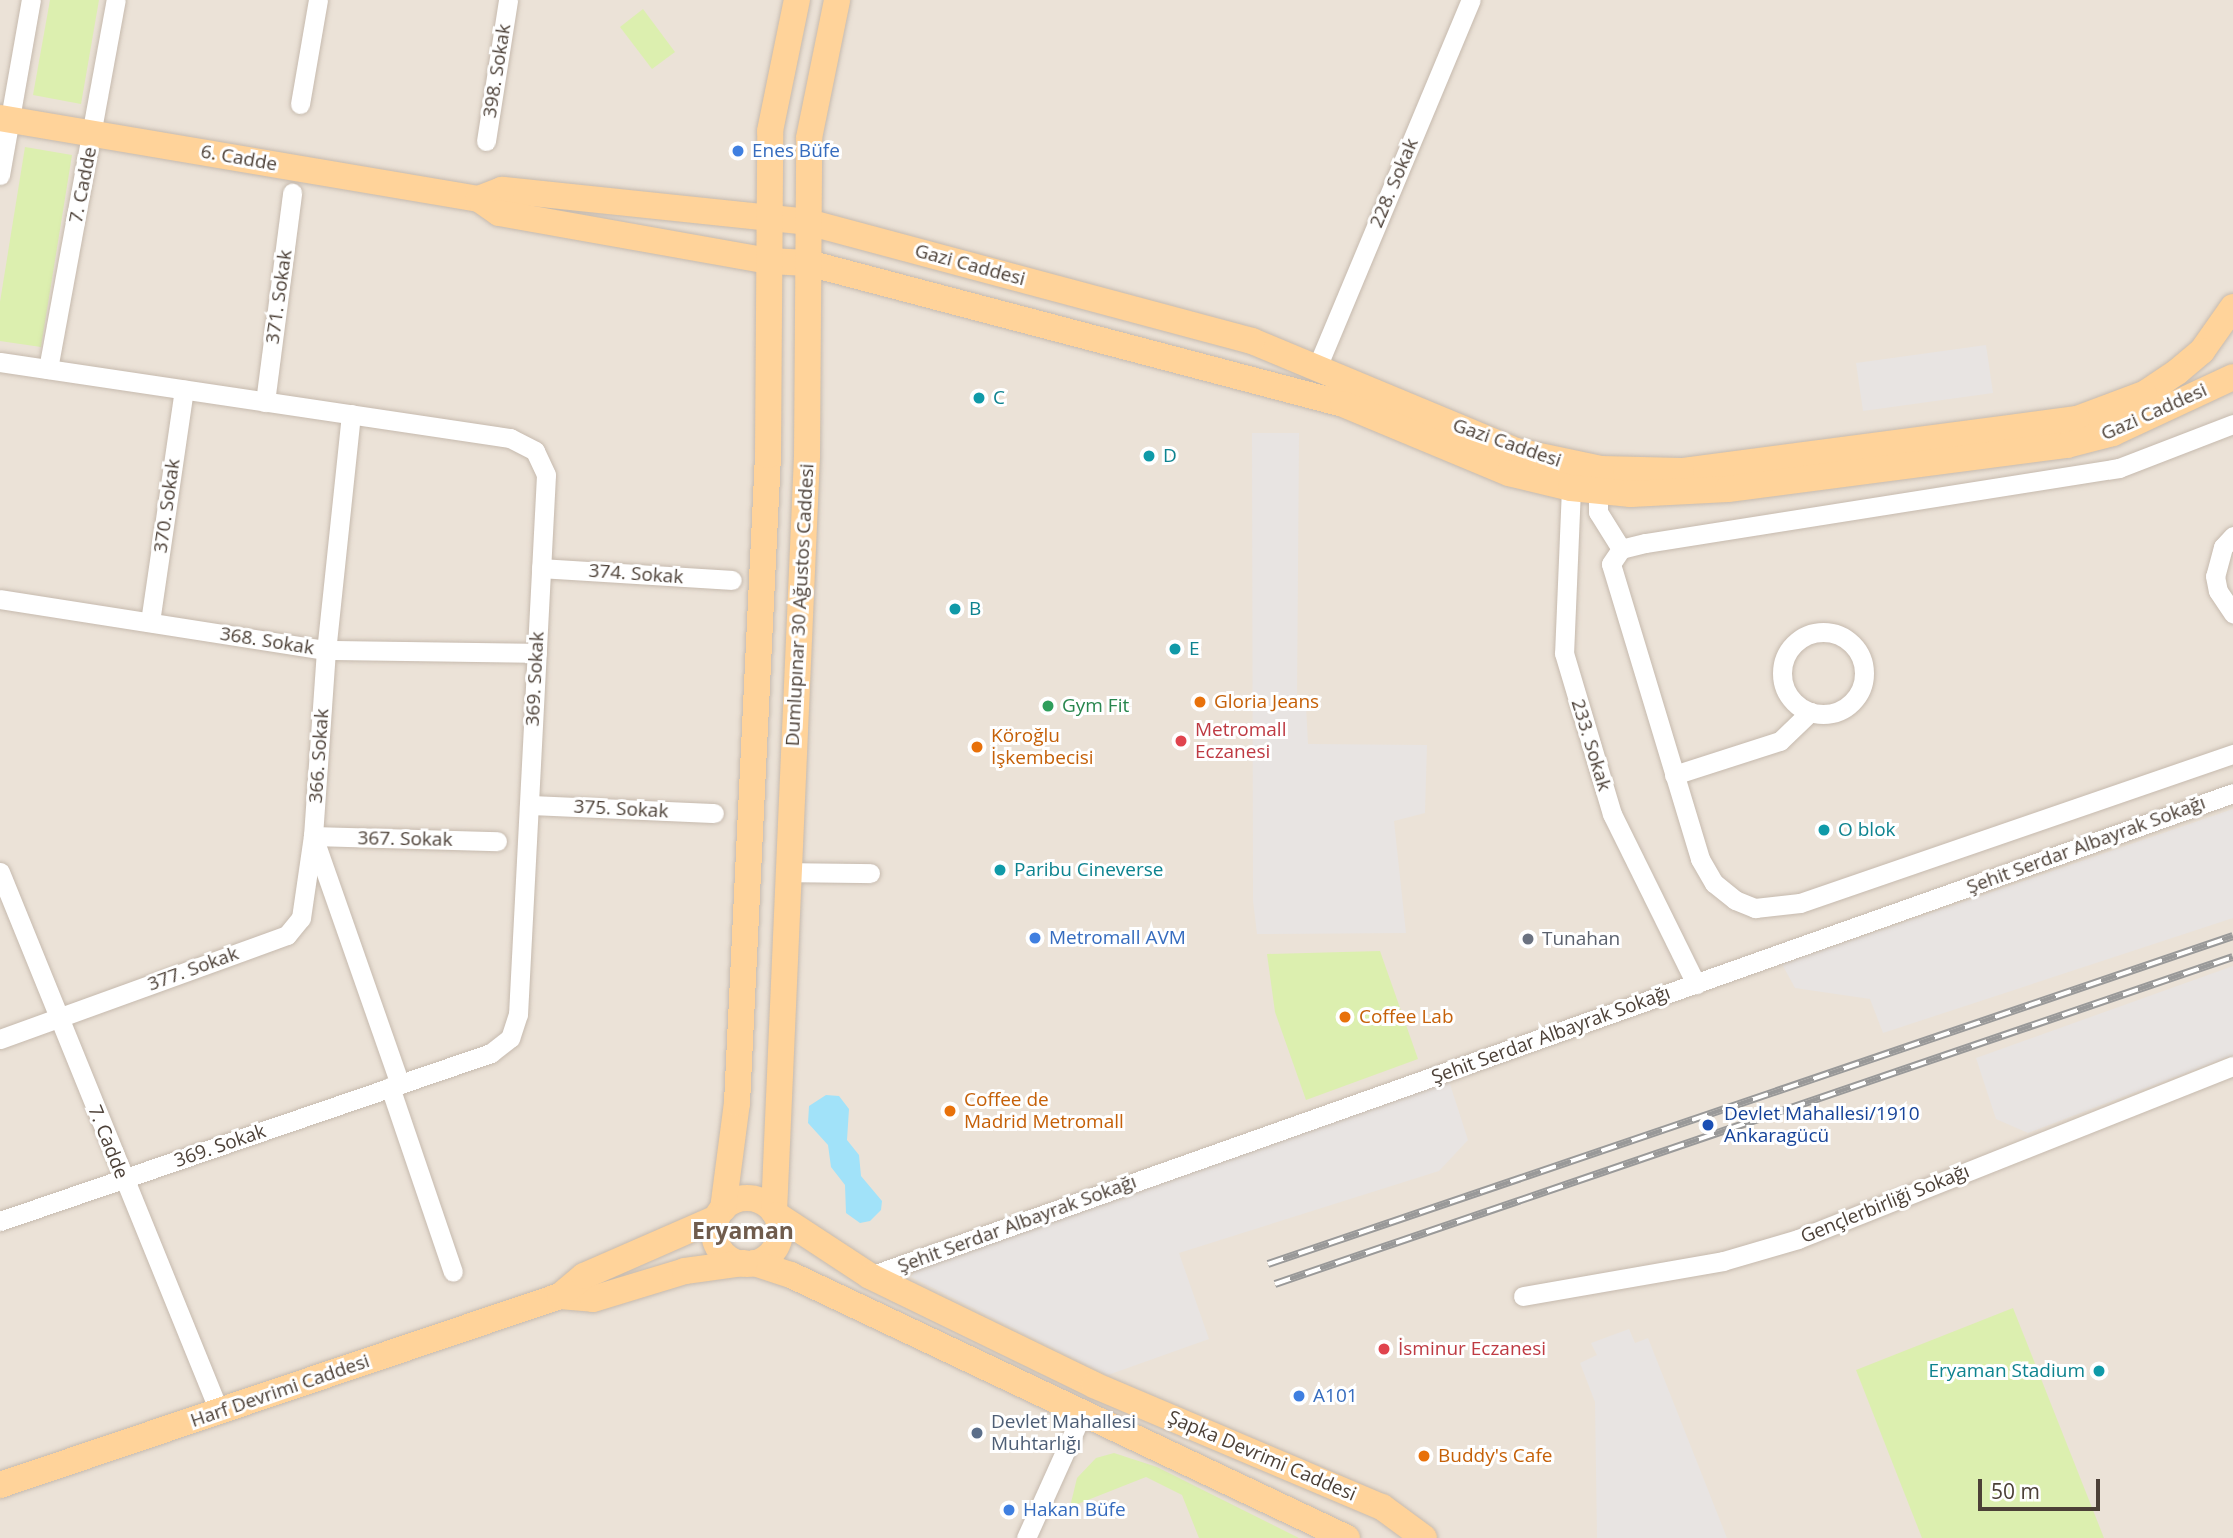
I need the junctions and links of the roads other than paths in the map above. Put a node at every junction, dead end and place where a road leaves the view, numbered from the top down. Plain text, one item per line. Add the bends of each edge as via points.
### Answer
1 (31, 0) edge
2 (116, 0) edge
3 (318, 0) edge
4 (508, 0) edge
5 (797, 0) edge
6 (837, 0) edge
7 (1471, 0) edge
8 (300, 104) dead end
9 (5, 119) edge
10 (93, 134) junction
11 (486, 141) dead end
12 (0, 175) edge
13 (292, 193) dead end
14 (479, 199) junction
15 (769, 219) junction
16 (809, 222) junction
17 (769, 261) junction
18 (808, 263) junction
19 (2233, 307) edge
20 (1252, 341) junction
21 (0, 362) edge
22 (1318, 365) junction
23 (48, 369) junction
24 (1242, 377) junction
25 (2233, 377) edge
26 (184, 389) junction
27 (265, 402) junction
28 (351, 414) junction
29 (2233, 424) edge
30 (1600, 480) junction
31 (1572, 488) junction
32 (2233, 536) edge
33 (1621, 549) junction
34 (541, 568) junction
35 (732, 580) dead end
36 (0, 599) edge
37 (2233, 613) edge
38 (150, 622) junction
39 (326, 650) junction
40 (537, 653) junction
41 (1810, 712) junction
42 (2233, 754) edge
43 (1674, 775) junction
44 (2233, 793) edge
45 (529, 805) junction
46 (714, 813) dead end
47 (313, 836) junction
48 (497, 841) dead end
49 (0, 872) edge
50 (787, 872) junction
51 (870, 873) dead end
52 (1696, 984) junction
53 (58, 1018) junction
54 (0, 1039) edge
55 (2233, 1066) edge
56 (395, 1086) junction
57 (122, 1179) junction
58 (720, 1214) junction
59 (775, 1214) junction
60 (0, 1221) edge
61 (749, 1263) junction
62 (453, 1272) dead end
63 (870, 1276) junction
64 (560, 1296) junction
65 (1523, 1296) dead end
66 (1094, 1385) junction
67 (219, 1411) junction
68 (1081, 1416) junction
69 (0, 1485) edge
70 (1026, 1538) edge
71 (1347, 1538) edge
72 (1424, 1538) edge

1 - 9 street
2 - 10 street, 7. Cadde
3 - 8 street
4 - 11 street, 398. Sokak
5 - 15 main road, Dumlupınar 30 Ağustos Caddesi via 770,131
6 - 16 main road, Dumlupınar 30 Ağustos Caddesi via 809,138
7 - 22 street, 228. Sokak
9 - 10 main road, 6. Cadde
9 - 12 street
10 - 14 main road, 6. Cadde
10 - 23 street, 7. Cadde
13 - 27 street, 371. Sokak
14 - 15 main road, 6. Cadde via 502,190
14 - 17 main road, 6. Cadde via 499,213
15 - 16 main road, 6. Cadde
15 - 17 main road, Dumlupınar 30 Ağustos Caddesi
16 - 18 main road, Dumlupınar 30 Ağustos Caddesi
16 - 20 main road, Gazi Caddesi
17 - 18 main road, 6. Cadde
17 - 58 main road, Dumlupınar 30 Ağustos Caddesi via 768,454 738,1078
18 - 24 main road, Gazi Caddesi
18 - 50 main road, Dumlupınar 30 Ağustos Caddesi via 807,456
19 - 30 main road, Gazi Caddesi via 2202,351 2177,372 2144,394 2077,419
20 - 22 main road, Gazi Caddesi
20 - 24 main road
21 - 23 street, 369. Sokak
22 - 30 main road, Gazi Caddesi via 1516,451
23 - 26 street, 369. Sokak
24 - 31 main road, Gazi Caddesi via 1343,404 1509,473
25 - 30 main road, Gazi Caddesi via 2113,433 2067,444 1696,493
26 - 27 street, 369. Sokak
26 - 38 street, 370. Sokak
27 - 28 street, 369. Sokak
28 - 34 street, 369. Sokak via 510,438 535,451 546,475
28 - 39 street, 366. Sokak
29 - 33 street via 2119,468
30 - 31 main road, Gazi Caddesi
30 - 33 street via 1598,512
31 - 52 street, 233. Sokak via 1564,653 1612,814
32 - 37 street via 2220,554 2215,576 2218,591
33 - 43 street via 1614,554 1611,576
34 - 35 street, 374. Sokak
34 - 40 street, 369. Sokak
36 - 38 street, 368. Sokak
38 - 39 street, 368. Sokak
39 - 40 street, 368. Sokak
39 - 47 street, 366. Sokak
40 - 45 street, 369. Sokak
41 - 41 street via 1838,712 1859,694 1864,674 1860,653 1839,635 1812,634 1791,648 1785,659 1782,672 1789,696
41 - 43 street via 1780,741
42 - 43 street via 1780,909 1755,908 1735,900 1714,883 1700,859
44 - 52 street, Şehit Serdar Albayrak Sokağı
45 - 46 street, 375. Sokak
45 - 56 street, 369. Sokak via 515,1027 510,1038 491,1053
47 - 48 street, 367. Sokak
47 - 53 street, 377. Sokak via 301,918 287,934
47 - 56 street, 366. Sokak
49 - 53 street, 7. Cadde
50 - 51 street
50 - 59 main road, Dumlupınar 30 Ağustos Caddesi
52 - 63 street, Şehit Serdar Albayrak Sokağı
53 - 54 street, 377. Sokak
53 - 57 street, 7. Cadde
55 - 65 street, Gençlerbirliği Sokağı via 1798,1240 1723,1261
56 - 57 street, 369. Sokak
56 - 62 street, 366. Sokak
57 - 60 street, 369. Sokak
57 - 67 street, 7. Cadde
58 - 59 main road via 751,1198
58 - 61 main road via 719,1247
58 - 64 main road, Harf Devrimi Caddesi via 584,1276
59 - 61 main road via 777,1245
59 - 63 main road, Şapka Devrimi Caddesi
61 - 64 main road, Harf Devrimi Caddesi via 685,1271 593,1299
61 - 68 main road, Şapka Devrimi Caddesi via 791,1275
63 - 66 main road, Şapka Devrimi Caddesi
64 - 67 main road, Harf Devrimi Caddesi
66 - 68 main road
66 - 72 main road, Şapka Devrimi Caddesi via 1382,1507
67 - 69 main road, Harf Devrimi Caddesi
68 - 70 street
68 - 71 main road, Şapka Devrimi Caddesi

